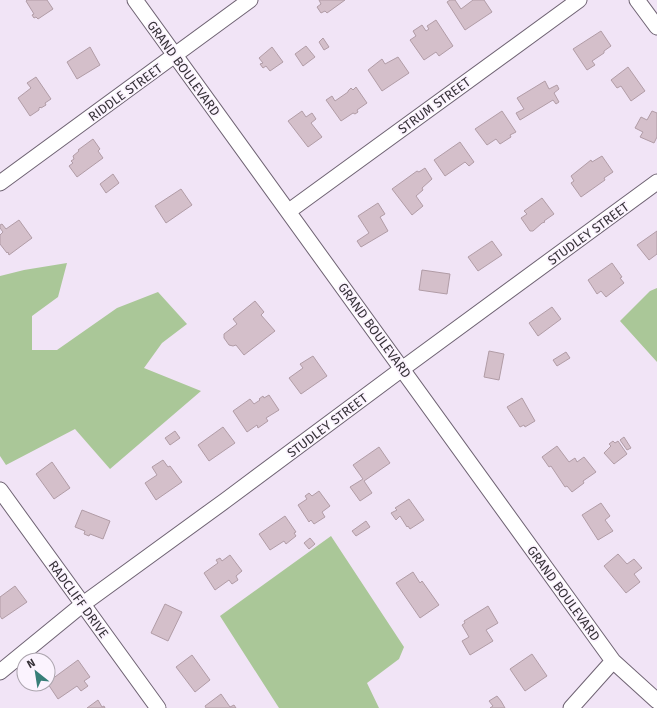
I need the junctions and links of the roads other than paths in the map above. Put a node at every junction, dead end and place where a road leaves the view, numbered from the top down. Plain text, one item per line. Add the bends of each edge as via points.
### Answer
1 (135, 0) edge
2 (250, 0) edge
3 (579, 0) edge
4 (637, 0) edge
5 (657, 27) edge
6 (175, 55) junction
7 (657, 182) edge
8 (0, 183) edge
9 (289, 211) junction
10 (402, 368) junction
11 (0, 490) edge
12 (83, 604) junction
13 (613, 661) junction
14 (0, 672) edge
15 (657, 701) edge
16 (158, 708) edge
17 (571, 708) edge

1 - 6 street, GRAND BOULEVARD
2 - 6 street, RIDDLE STREET
3 - 9 street, STRUM STREET
4 - 5 street
6 - 8 street, RIDDLE STREET
6 - 9 street, GRAND BOULEVARD
7 - 10 street, STUDLEY STREET
9 - 10 street, GRAND BOULEVARD
10 - 12 street, STUDLEY STREET
10 - 13 street, GRAND BOULEVARD
11 - 12 street, RADCLIFF DRIVE
12 - 14 street, STUDLEY STREET
12 - 16 street, RADCLIFF DRIVE
13 - 15 street, GRAND BOULEVARD
13 - 17 street

